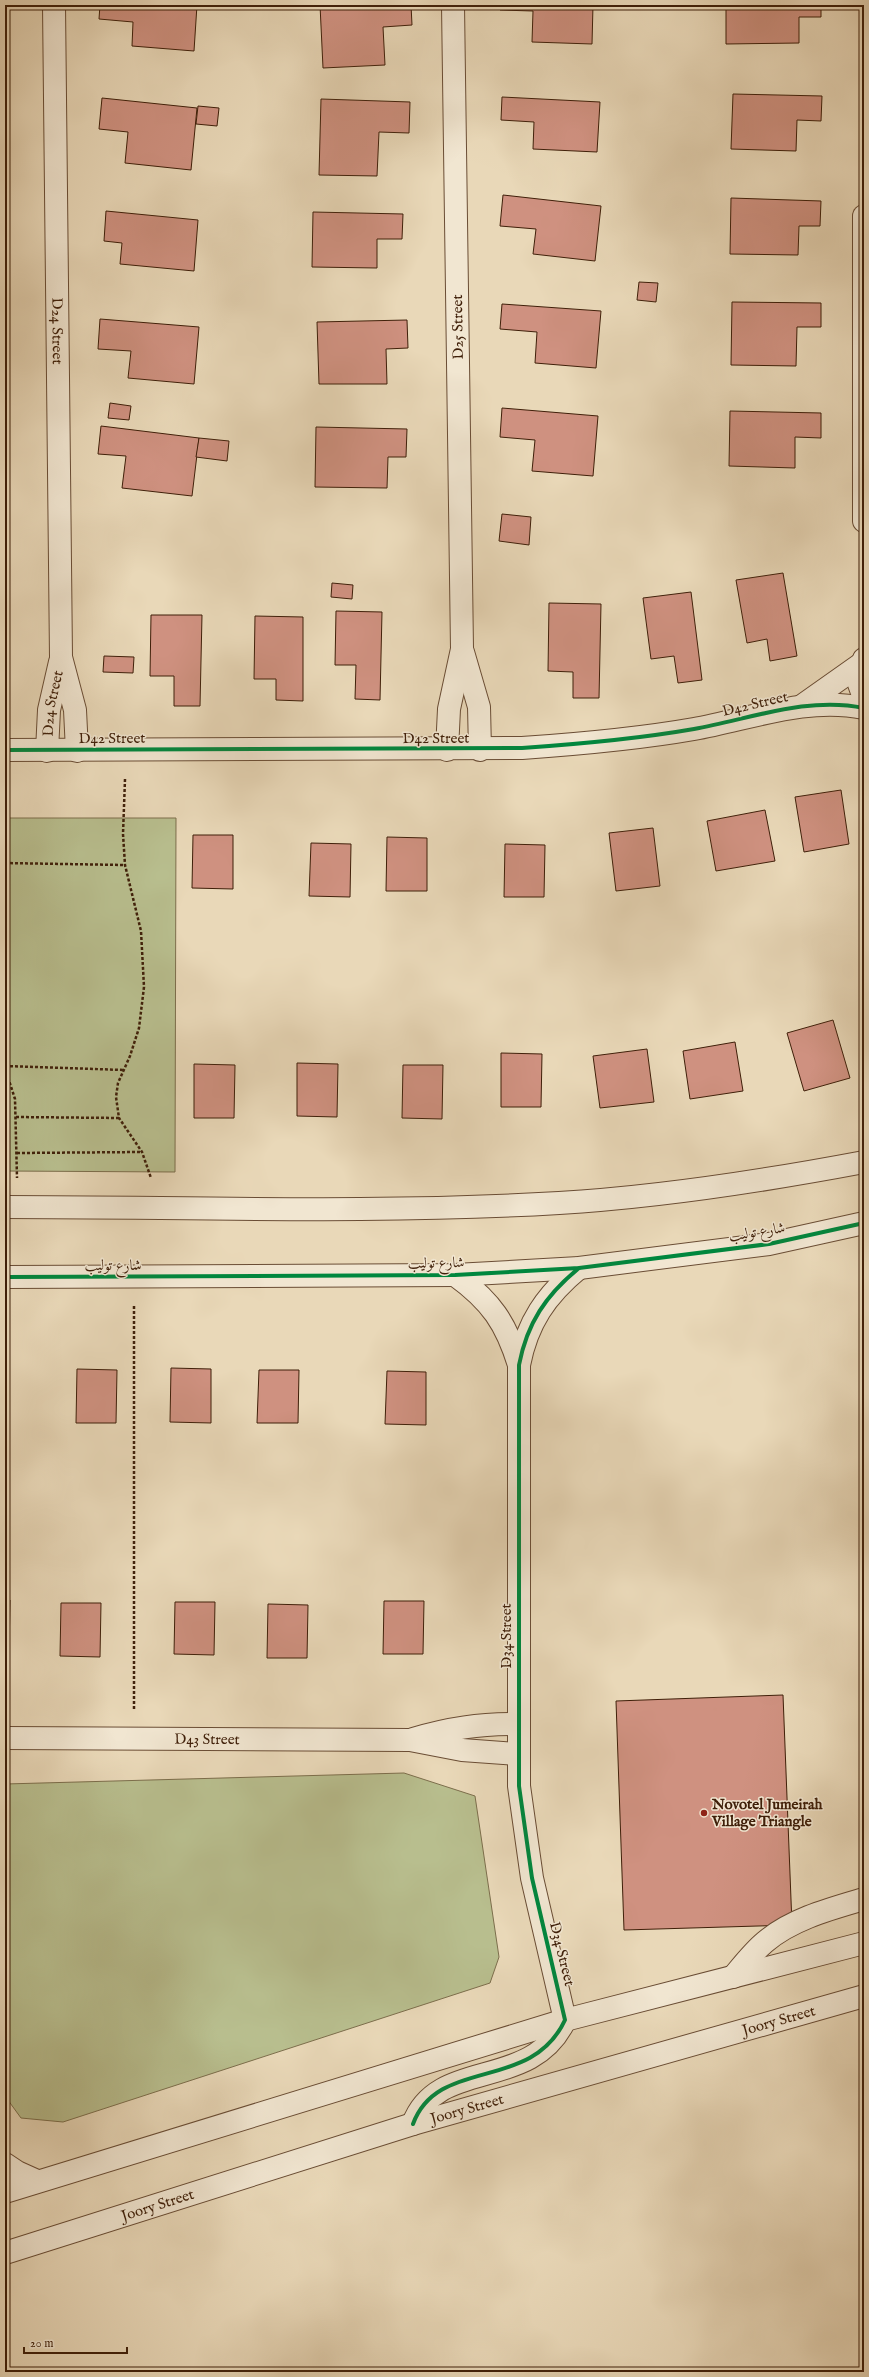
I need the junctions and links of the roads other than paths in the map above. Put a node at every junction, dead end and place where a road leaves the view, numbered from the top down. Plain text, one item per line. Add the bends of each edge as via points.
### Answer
1 (54, 5) edge
2 (453, 5) edge
3 (864, 216) edge
4 (864, 521) edge
5 (462, 649) junction
6 (61, 657) junction
7 (862, 662) edge
8 (864, 698) edge
9 (802, 706) junction
10 (864, 708) edge
11 (5, 750) edge
12 (47, 750) junction
13 (447, 750) junction
14 (480, 750) junction
15 (77, 751) junction
16 (864, 1162) edge
17 (11, 1207) edge
18 (864, 1223) edge
19 (579, 1268) junction
20 (455, 1275) junction
21 (5, 1277) edge
22 (519, 1365) junction
23 (518, 1724) junction
24 (5, 1738) edge
25 (410, 1740) junction
26 (518, 1754) junction
27 (864, 1899) edge
28 (864, 1943) edge
29 (733, 1977) junction
30 (864, 1996) edge
31 (565, 2020) junction
32 (413, 2124) junction
33 (5, 2164) edge
34 (37, 2181) junction
35 (5, 2192) edge
36 (5, 2253) edge

1 - 6 street, D24 Street
2 - 5 street, D25 Street
3 - 4 street
5 - 13 street, D25 Street via 449,709
5 - 14 street, D25 Street via 479,707
6 - 12 street, D24 Street via 49,710
6 - 15 street, D24 Street via 75,710
7 - 8 street via 858,681
7 - 9 street, D42 Street
9 - 10 street, D42 Street via 839,704
9 - 14 street, D42 Street via 733,722 663,734 593,743
11 - 12 street, D42 Street
12 - 15 street, D42 Street
13 - 14 street, D42 Street
13 - 15 street, D42 Street
16 - 17 street via 766,1181 559,1203 428,1207
18 - 19 street, شارع توليب via 769,1244
19 - 20 street, شارع توليب
19 - 22 street, D34 Street via 550,1295 538,1311 529,1327
20 - 21 street, شارع توليب
20 - 22 street, D34 Street via 474,1288 503,1322
22 - 23 street, D34 Street
23 - 25 street, D43 Street via 448,1728
23 - 26 street, D34 Street
24 - 25 street, D43 Street
25 - 26 street, D43 Street via 462,1750
26 - 31 street, D34 Street via 526,1848
27 - 29 street via 827,1910 792,1925 765,1942
28 - 29 street
29 - 31 street
30 - 32 street, Joory Street
31 - 32 street via 558,2035 536,2056 436,2091 418,2112
31 - 34 street
32 - 36 street, Joory Street
33 - 34 street
34 - 35 street

